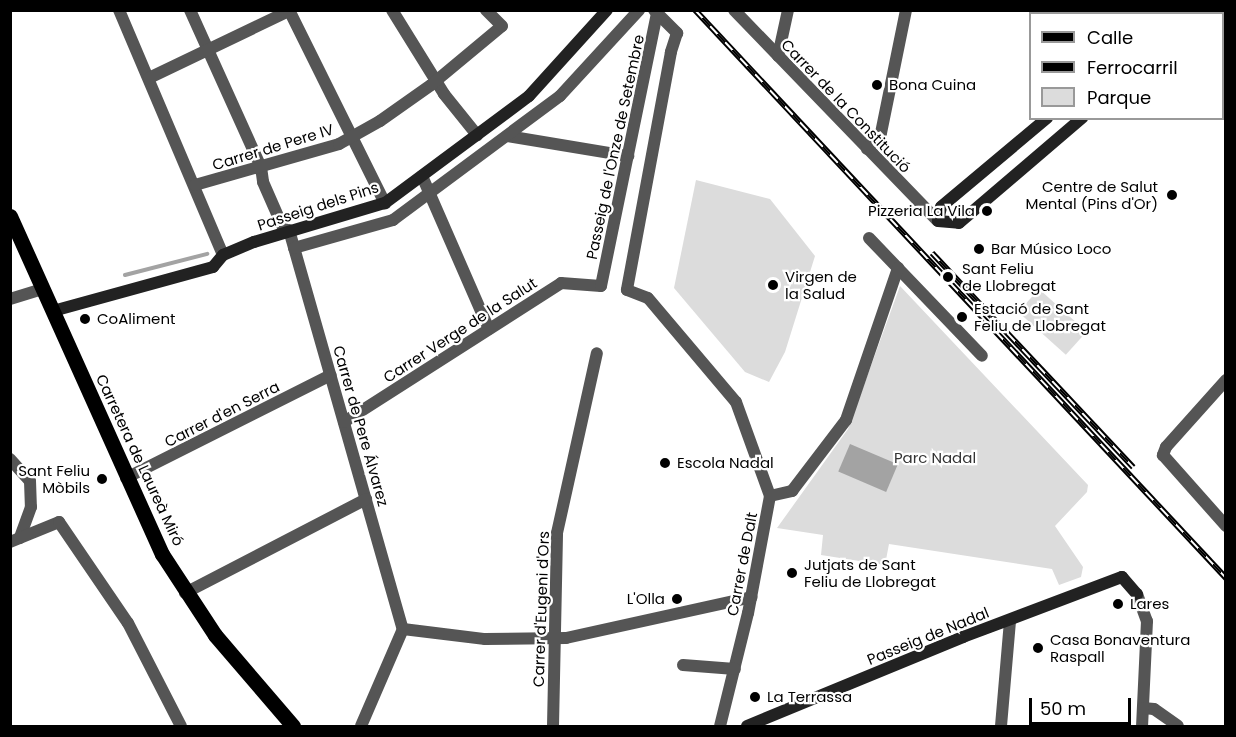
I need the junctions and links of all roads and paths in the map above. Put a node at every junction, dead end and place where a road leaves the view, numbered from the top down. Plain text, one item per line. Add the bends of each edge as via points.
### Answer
1 (119, 10) edge
2 (190, 10) edge
3 (392, 10) edge
4 (486, 10) edge
5 (607, 10) edge
6 (639, 10) edge
7 (734, 10) edge
8 (788, 10) edge
9 (918, 10) edge
10 (290, 11) edge
11 (656, 12) edge
12 (905, 16) edge
13 (207, 52) junction
14 (778, 56) junction
15 (149, 78) junction
16 (438, 80) junction
17 (1045, 120) edge
18 (1080, 120) edge
19 (477, 135) junction
20 (354, 136) junction
21 (507, 136) junction
22 (867, 149) junction
23 (628, 156) junction
24 (261, 167) junction
25 (422, 176) junction
26 (195, 185) junction
27 (430, 193) junction
28 (385, 203) junction
29 (10, 216) edge
30 (938, 221) junction
31 (287, 231) junction
32 (869, 238) dead end
33 (294, 248) junction
34 (223, 255) junction
35 (898, 268) junction
36 (561, 283) joint
37 (43, 289) junction
38 (10, 299) edge
39 (52, 311) junction
40 (489, 329) junction
41 (597, 353) dead end
42 (982, 356) dead end
43 (331, 375) junction
44 (1226, 380) edge
45 (344, 422) junction
46 (10, 459) edge
47 (126, 478) junction
48 (770, 496) junction
49 (366, 499) junction
50 (1226, 526) edge
51 (15, 540) edge
52 (185, 593) junction
53 (752, 597) junction
54 (1010, 620) junction
55 (403, 629) junction
56 (555, 639) junction
57 (682, 665) dead end
58 (735, 669) junction
59 (1143, 708) junction
60 (178, 726) edge
61 (293, 726) edge
62 (361, 726) edge
63 (553, 726) edge
64 (720, 726) edge
65 (747, 726) edge
66 (1001, 726) edge
67 (1142, 726) edge
68 (1178, 726) edge

1 - 15 street
2 - 13 street, Carrer de Pere Álvarez
3 - 16 street
4 - 16 street, Carrer de Pere IV via 502,26
5 - 19 street, Passeig dels Pins via 529,96
6 - 21 street via 560,96
7 - 14 street, Carrer de la Constitució
8 - 14 street
9 - 12 street
10 - 13 street
10 - 20 street
11 - 23 street, Passeig de l'Onze de Setembre
11 - 48 street via 677,33 670,52 627,290 648,298 736,402
12 - 22 street via 881,133
13 - 15 street
13 - 24 street, Carrer de Pere Álvarez
14 - 22 street, Carrer de la Constitució
15 - 26 street
16 - 19 street via 444,94
16 - 20 street, Carrer de Pere IV
17 - 30 street via 941,207
18 - 30 street via 959,223
19 - 25 street, Passeig dels Pins
20 - 24 street, Carrer de Pere IV
20 - 28 street
21 - 23 street
21 - 27 street
22 - 30 street, Carrer de la Constitució
23 - 36 street, Passeig de l'Onze de Setembre via 601,286
24 - 26 street, Carrer de Pere IV
24 - 31 street, Carrer de Pere Álvarez via 263,182
25 - 27 street
25 - 28 street, Passeig dels Pins
26 - 34 street
27 - 33 street via 393,220
27 - 40 street
28 - 31 street, Passeig dels Pins
29 - 37 main road, Carretera de Laureà Miró
31 - 33 street, Carrer de Pere Álvarez
31 - 34 street, Passeig dels Pins
32 - 35 street
33 - 43 street, Carrer de Pere Álvarez
34 - 39 street, Passeig dels Pins via 213,267
35 - 42 street
35 - 48 street, Carrer de Dalt via 846,420 792,491
36 - 40 street, Carrer Verge de la Salut
37 - 38 street
37 - 39 main road, Carretera de Laureà Miró
39 - 47 main road, Carretera de Laureà Miró
40 - 45 street, Carrer Verge de la Salut
41 - 56 street, Carrer d'Eugeni d'Ors via 557,533
43 - 45 street, Carrer de Pere Álvarez
43 - 47 street, Carrer d'en Serra
44 - 50 street via 1166,447 1166,462
45 - 49 street, Carrer de Pere Álvarez
46 - 51 street via 30,481 31,507
47 - 52 main road, Carretera de Laureà Miró
48 - 53 street, Carrer de Dalt
49 - 52 street
49 - 55 street, Carrer de Pere Álvarez
51 - 60 street via 59,522 128,623
52 - 61 main road, Carretera de Laureà Miró via 228,651
53 - 56 street via 599,634
53 - 58 street, Carrer de Dalt
54 - 59 street, Passeig de Nadal via 1122,578 1137,594 1148,621
54 - 65 street, Passeig de Nadal
54 - 66 street
55 - 56 street via 485,639
55 - 62 street
56 - 63 street, Carrer d'Eugeni d'Ors
57 - 58 street
58 - 64 street, Carrer de Dalt
59 - 67 street
59 - 68 street via 1155,709

